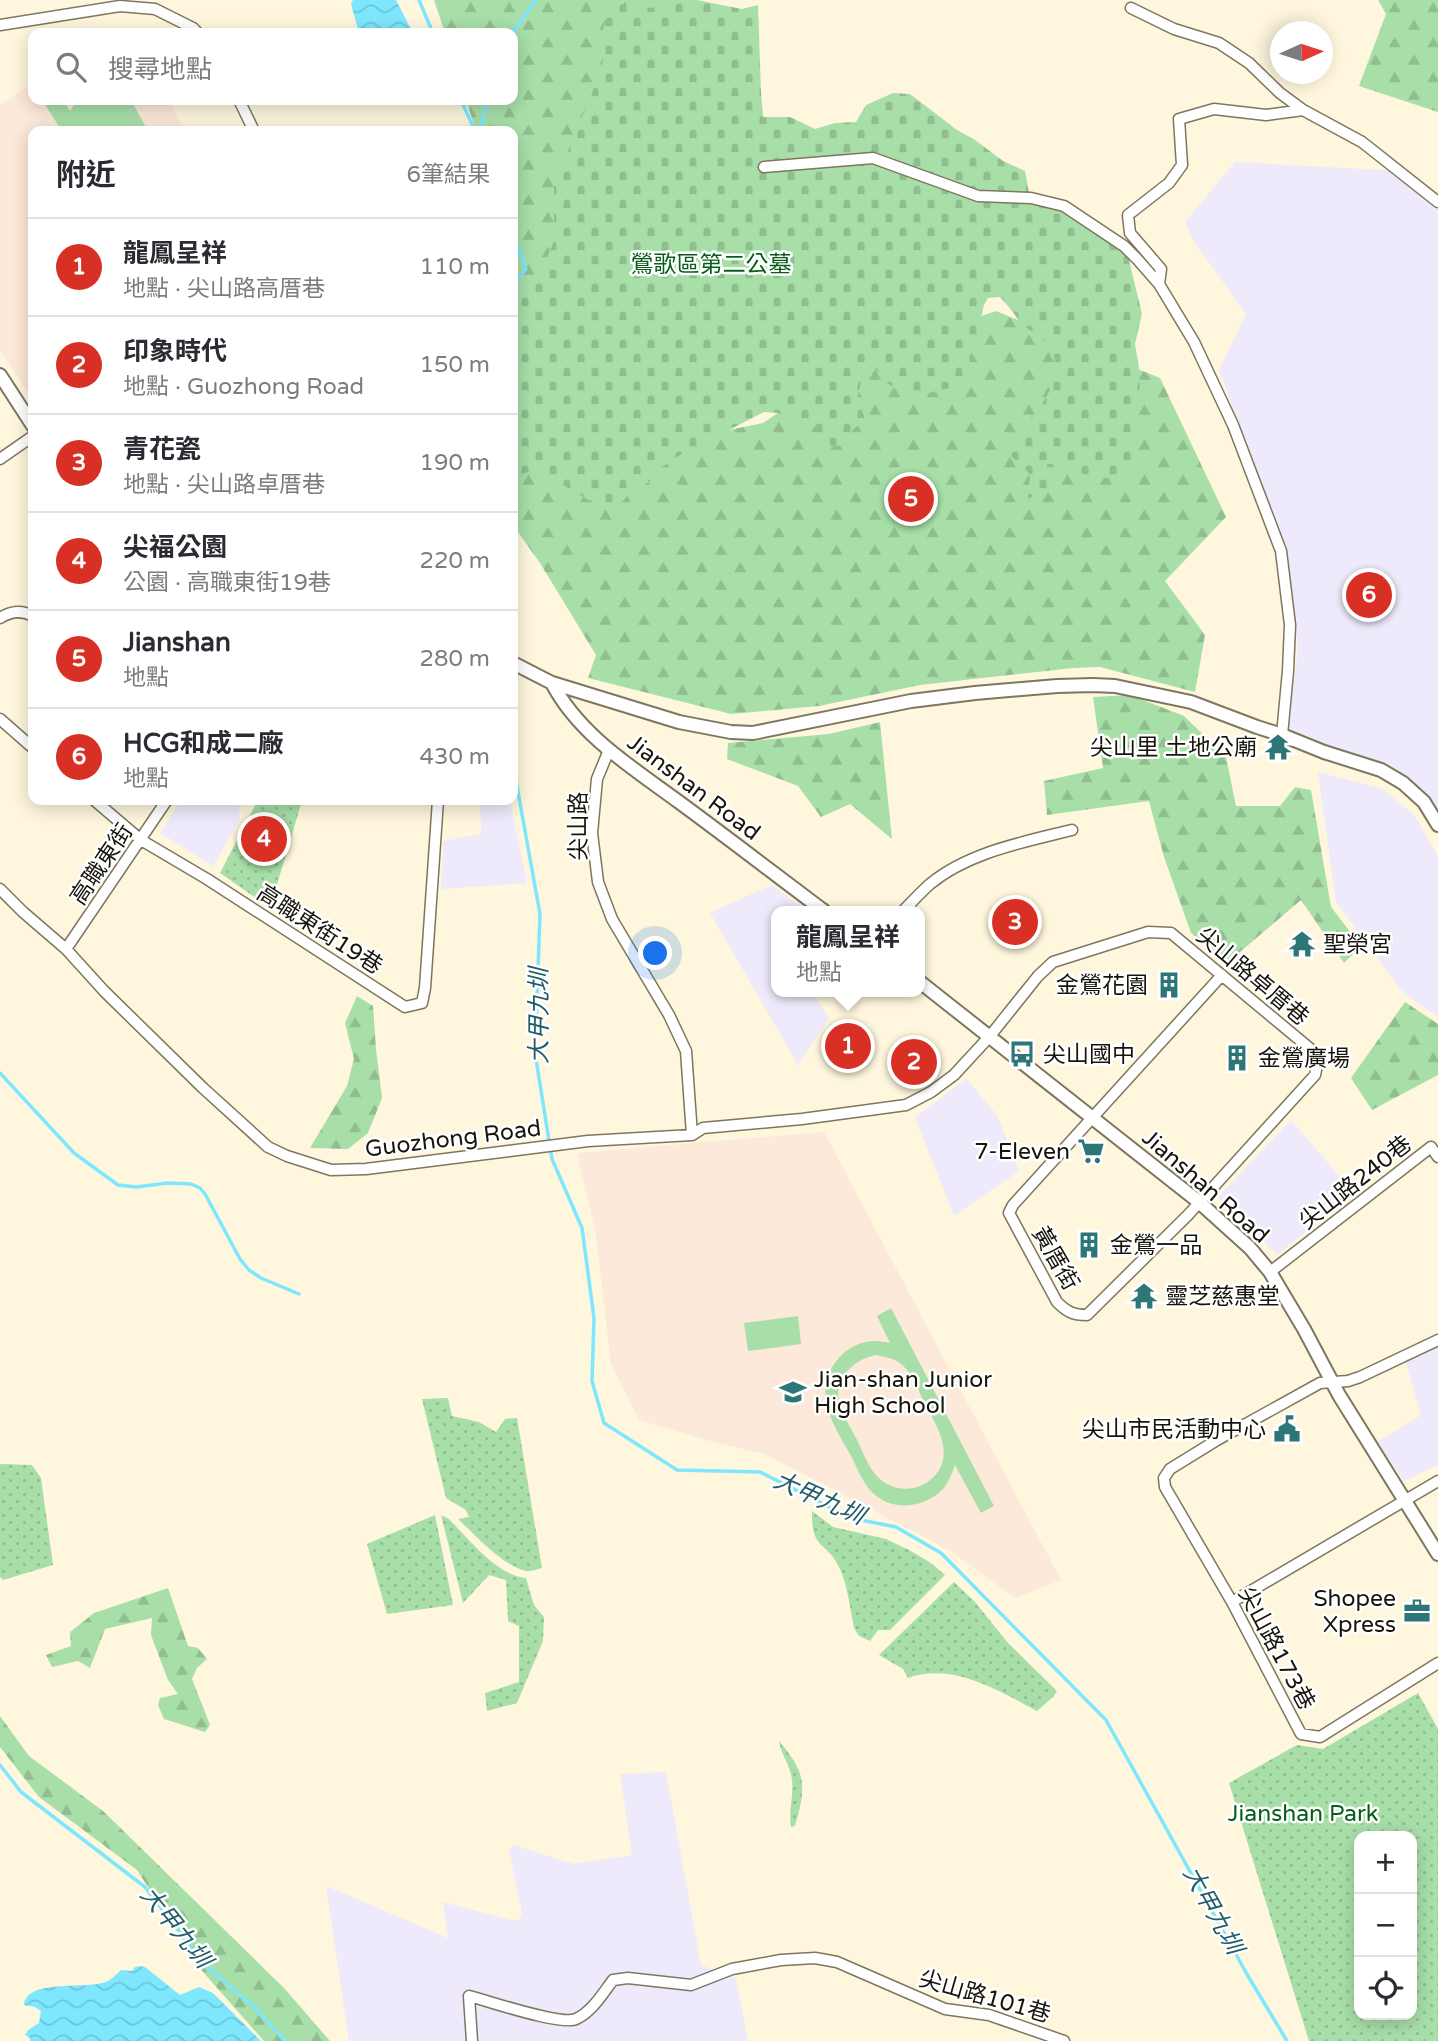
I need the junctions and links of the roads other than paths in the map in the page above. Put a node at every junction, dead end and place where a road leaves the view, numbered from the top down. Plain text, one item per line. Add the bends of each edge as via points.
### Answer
1 (1131, 8) dead end
2 (0, 25) edge
3 (193, 28) edge
4 (241, 105) edge
5 (1303, 110) junction
6 (252, 126) edge
7 (764, 167) dead end
8 (1438, 202) edge
9 (1159, 284) junction
10 (0, 374) edge
11 (28, 418) edge
12 (28, 439) edge
13 (0, 458) edge
14 (28, 614) edge
15 (0, 618) edge
16 (518, 666) edge
17 (552, 683) junction
18 (0, 719) edge
19 (1282, 734) junction
20 (28, 744) edge
21 (609, 750) junction
22 (100, 805) edge
23 (164, 805) edge
24 (438, 805) edge
25 (1438, 825) edge
26 (1072, 830) dead end
27 (141, 840) junction
28 (0, 889) edge
29 (817, 906) edge
30 (908, 906) edge
31 (66, 949) junction
32 (1222, 975) junction
33 (925, 986) edge
34 (990, 1036) junction
35 (1092, 1118) junction
36 (692, 1135) junction
37 (1438, 1157) edge
38 (1199, 1202) junction
39 (1270, 1272) junction
40 (1438, 1340) edge
41 (1332, 1382) junction
42 (1438, 1481) edge
43 (1403, 1500) junction
44 (1438, 1554) edge
45 (1232, 1602) junction
46 (1438, 1663) edge
47 (472, 2041) edge
48 (1064, 2041) edge

1 - 5 street via 1174,29 1219,43
2 - 3 street via 120,6 155,9
4 - 6 street
5 - 8 street via 1362,142
5 - 9 street via 1266,115 1214,109 1179,119 1182,165 1169,183 1128,215 1130,233 1161,269
7 - 9 street via 873,158 978,196 1031,198 1064,206 1124,247
9 - 19 street via 1194,342 1233,425 1281,551 1290,625
10 - 11 street
12 - 13 street
14 - 15 street
16 - 17 street
17 - 19 street via 679,722 731,732 762,732 911,701 1093,684 1191,702
17 - 21 street, Jianshan Road via 571,713
18 - 20 street
19 - 25 street via 1381,770 1424,802
21 - 29 street, Jianshan Road
21 - 36 street, 尖山路 via 597,779 592,833 598,882 612,919 686,1051
22 - 27 street, 高職東街19巷
23 - 27 street, 高職東街
24 - 27 street, 高職東街19巷 via 425,988 422,1003 405,1007
26 - 30 street via 967,862 932,883
27 - 31 street, 高職東街
28 - 31 street, Guozhong Road
31 - 36 street, Guozhong Road via 268,1147 331,1170 588,1141
32 - 34 street, 尖山路卓厝巷 via 1171,933 1148,932 1053,962
32 - 35 street
32 - 38 street, 尖山路卓厝巷 via 1319,1056 1315,1075
33 - 34 street, Jianshan Road
34 - 35 street, Jianshan Road
34 - 36 street, Guozhong Road via 954,1075 906,1105 703,1128
35 - 38 street, Jianshan Road
35 - 38 street, 黃厝街 via 1009,1213 1065,1310 1087,1315
37 - 39 street, 尖山路240巷 via 1431,1147
38 - 39 street, Jianshan Road
39 - 41 street, Jianshan Road
40 - 41 street via 1360,1377
41 - 43 street, Jianshan Road
41 - 45 street, 尖山路173巷 via 1320,1382 1217,1440 1170,1469 1164,1478
42 - 43 street
43 - 44 street, Jianshan Road
43 - 45 street
45 - 46 street, 尖山路173巷 via 1301,1734 1320,1737
47 - 48 street, 尖山路101巷 via 470,1996 574,2021 613,1980 691,1985 732,1969 815,1958 837,1962 945,2010 989,2015

